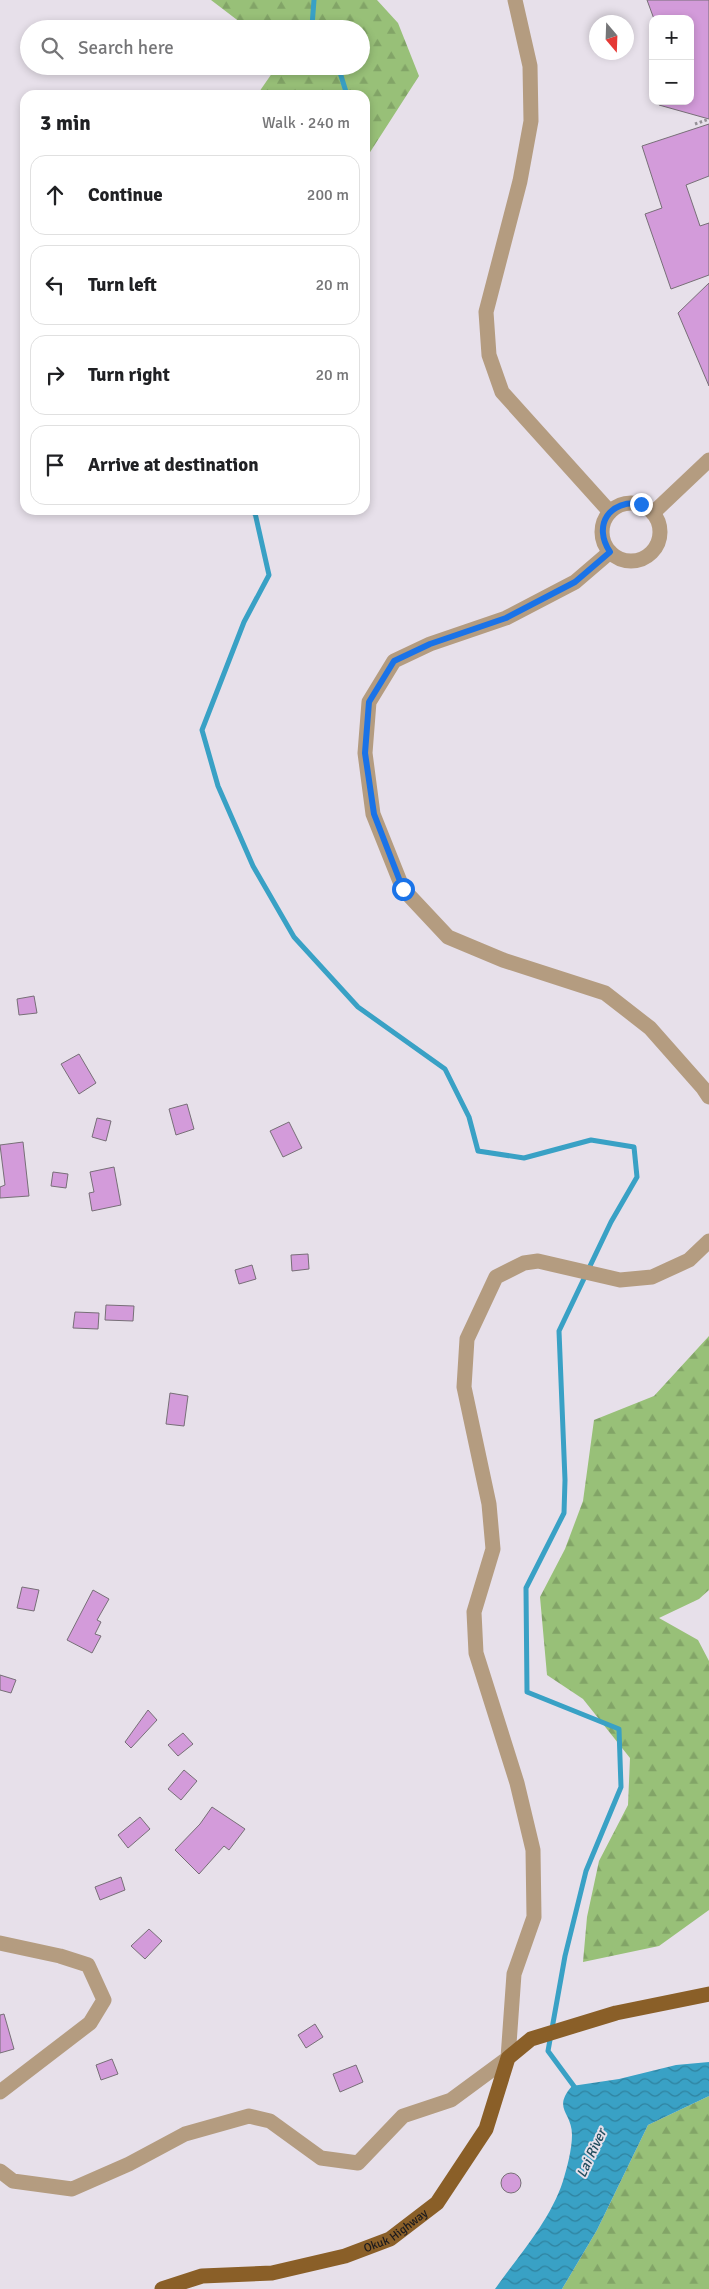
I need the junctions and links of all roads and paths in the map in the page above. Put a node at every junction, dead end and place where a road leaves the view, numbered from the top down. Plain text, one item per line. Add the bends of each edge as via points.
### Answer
1 (515, 0) edge
2 (709, 119) edge
3 (695, 124) dead end
4 (709, 460) edge
5 (610, 512) junction
6 (653, 513) junction
7 (610, 552) junction
8 (709, 1097) edge
9 (709, 1241) edge
10 (0, 1943) edge
11 (709, 1994) edge
12 (508, 2058) junction
13 (0, 2092) edge
14 (0, 2171) edge
15 (162, 2289) edge

1 - 5 street via 530,66 531,121 520,181 486,312 489,355 502,392
2 - 3 path
4 - 6 street
5 - 6 street via 622,504 632,503 641,504
5 - 7 street via 602,534
6 - 7 street via 660,525 660,534 653,551 636,561 617,558
7 - 8 street via 575,582 506,618 430,644 394,661 369,702 365,753 374,814 403,889 448,937 503,960 605,994 650,1028
9 - 12 street via 689,1260 652,1277 620,1280 538,1261 524,1263 496,1277 467,1339 464,1387 489,1504 493,1549 474,1612 476,1653 517,1783 532,1850 534,1917 514,1974
10 - 13 street via 88,1965 104,2000 90,2023
11 - 12 main road via 616,2013 531,2039
12 - 14 street via 451,2100 403,2116 358,2163 322,2158 270,2121 249,2116 184,2134 129,2164 72,2188 13,2181
12 - 15 main road, Okuk Highway via 486,2129 437,2203 390,2239 345,2256 272,2273 202,2276

